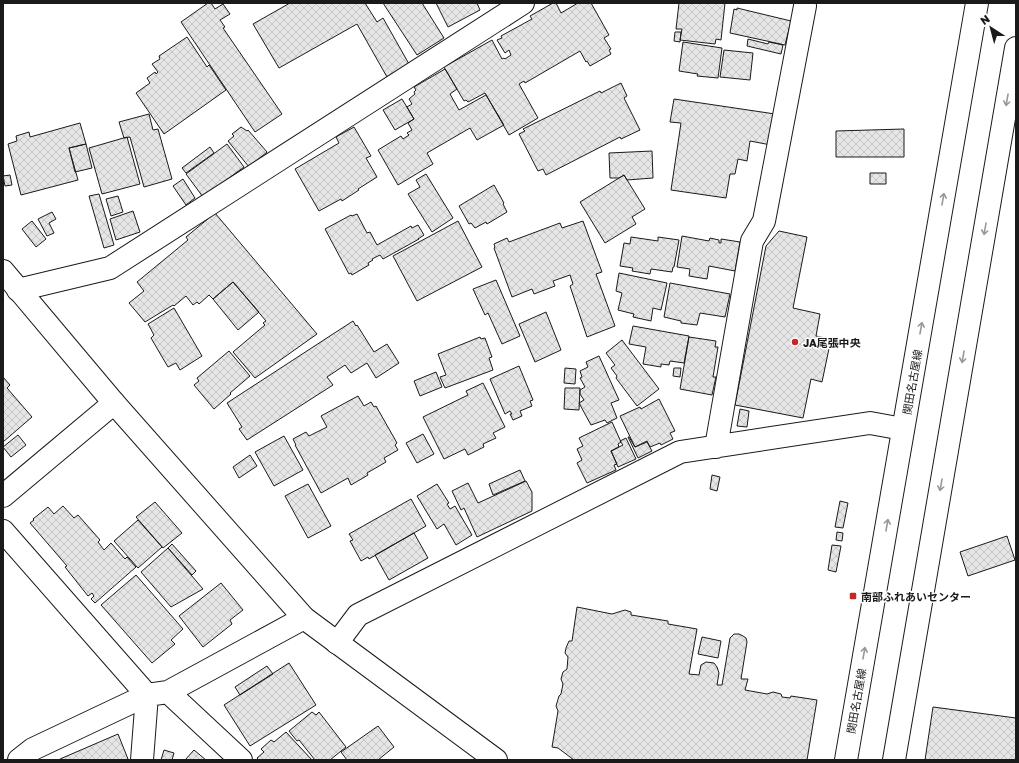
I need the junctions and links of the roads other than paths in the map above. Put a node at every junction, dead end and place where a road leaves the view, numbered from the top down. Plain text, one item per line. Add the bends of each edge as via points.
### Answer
1 (523, 3) edge
2 (977, 3) edge
3 (807, 4) edge
4 (1016, 48) edge
5 (3, 271) edge
6 (18, 290) junction
7 (114, 403) junction
8 (903, 429) junction
9 (716, 447) junction
10 (3, 496) edge
11 (3, 531) edge
12 (304, 618) junction
13 (337, 643) junction
14 (158, 693) junction
15 (19, 760) edge
16 (142, 760) edge
17 (241, 760) edge
18 (496, 760) edge
19 (846, 760) edge
20 (894, 760) edge

1 - 6 street via 110,268
8 -> 2 street, 関田名古屋線
3 - 9 street via 764,222 752,241
4 -> 20 street
5 - 6 street
6 - 7 street
7 - 10 street
7 - 12 street
8 - 9 street via 870,423
19 -> 8 street, 関田名古屋線
9 - 13 street via 680,452 358,615
11 - 14 street
12 - 13 street
12 - 14 street
13 - 18 street
14 - 15 street via 33,749
14 - 16 street
14 - 17 street

